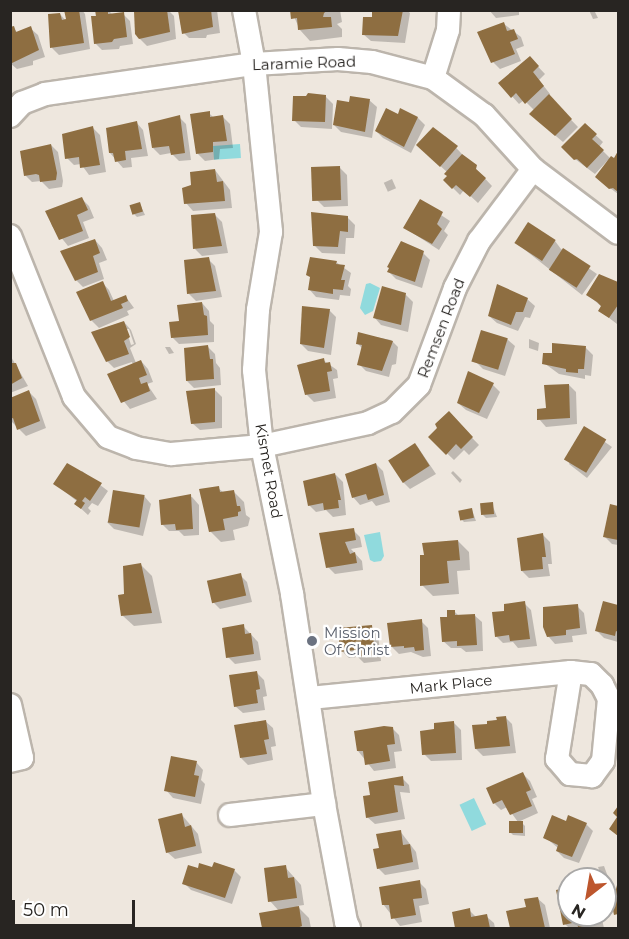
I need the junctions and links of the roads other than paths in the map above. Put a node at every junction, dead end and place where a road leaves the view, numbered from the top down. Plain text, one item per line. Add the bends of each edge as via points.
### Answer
1 (244, 10) edge
2 (448, 10) edge
3 (254, 64) junction
4 (434, 78) junction
5 (10, 116) edge
6 (533, 169) junction
7 (618, 233) edge
8 (10, 236) edge
9 (262, 447) junction
10 (581, 673) dead end
11 (310, 698) junction
12 (10, 705) edge
13 (10, 761) edge
14 (324, 804) junction
15 (230, 815) dead end
16 (349, 928) edge

1 - 3 street, Kismet Road
2 - 4 street via 448,30
3 - 4 street, Laramie Road via 338,59 372,62
3 - 5 street, Laramie Road via 45,94 22,103
3 - 9 street, Kismet Road via 271,232 258,310 254,370
4 - 6 street, Laramie Road via 484,115
6 - 7 street, Laramie Road
6 - 9 street, Remsen Road via 479,241 455,288 419,385 392,412 368,423
8 - 9 street, Remsen Road via 74,397 108,437 136,448 171,454
9 - 11 street, Kismet Road
10 - 11 street, Mark Place
11 - 14 street, Kismet Road
12 - 13 street via 22,758
14 - 15 street
14 - 16 street, Kismet Road

